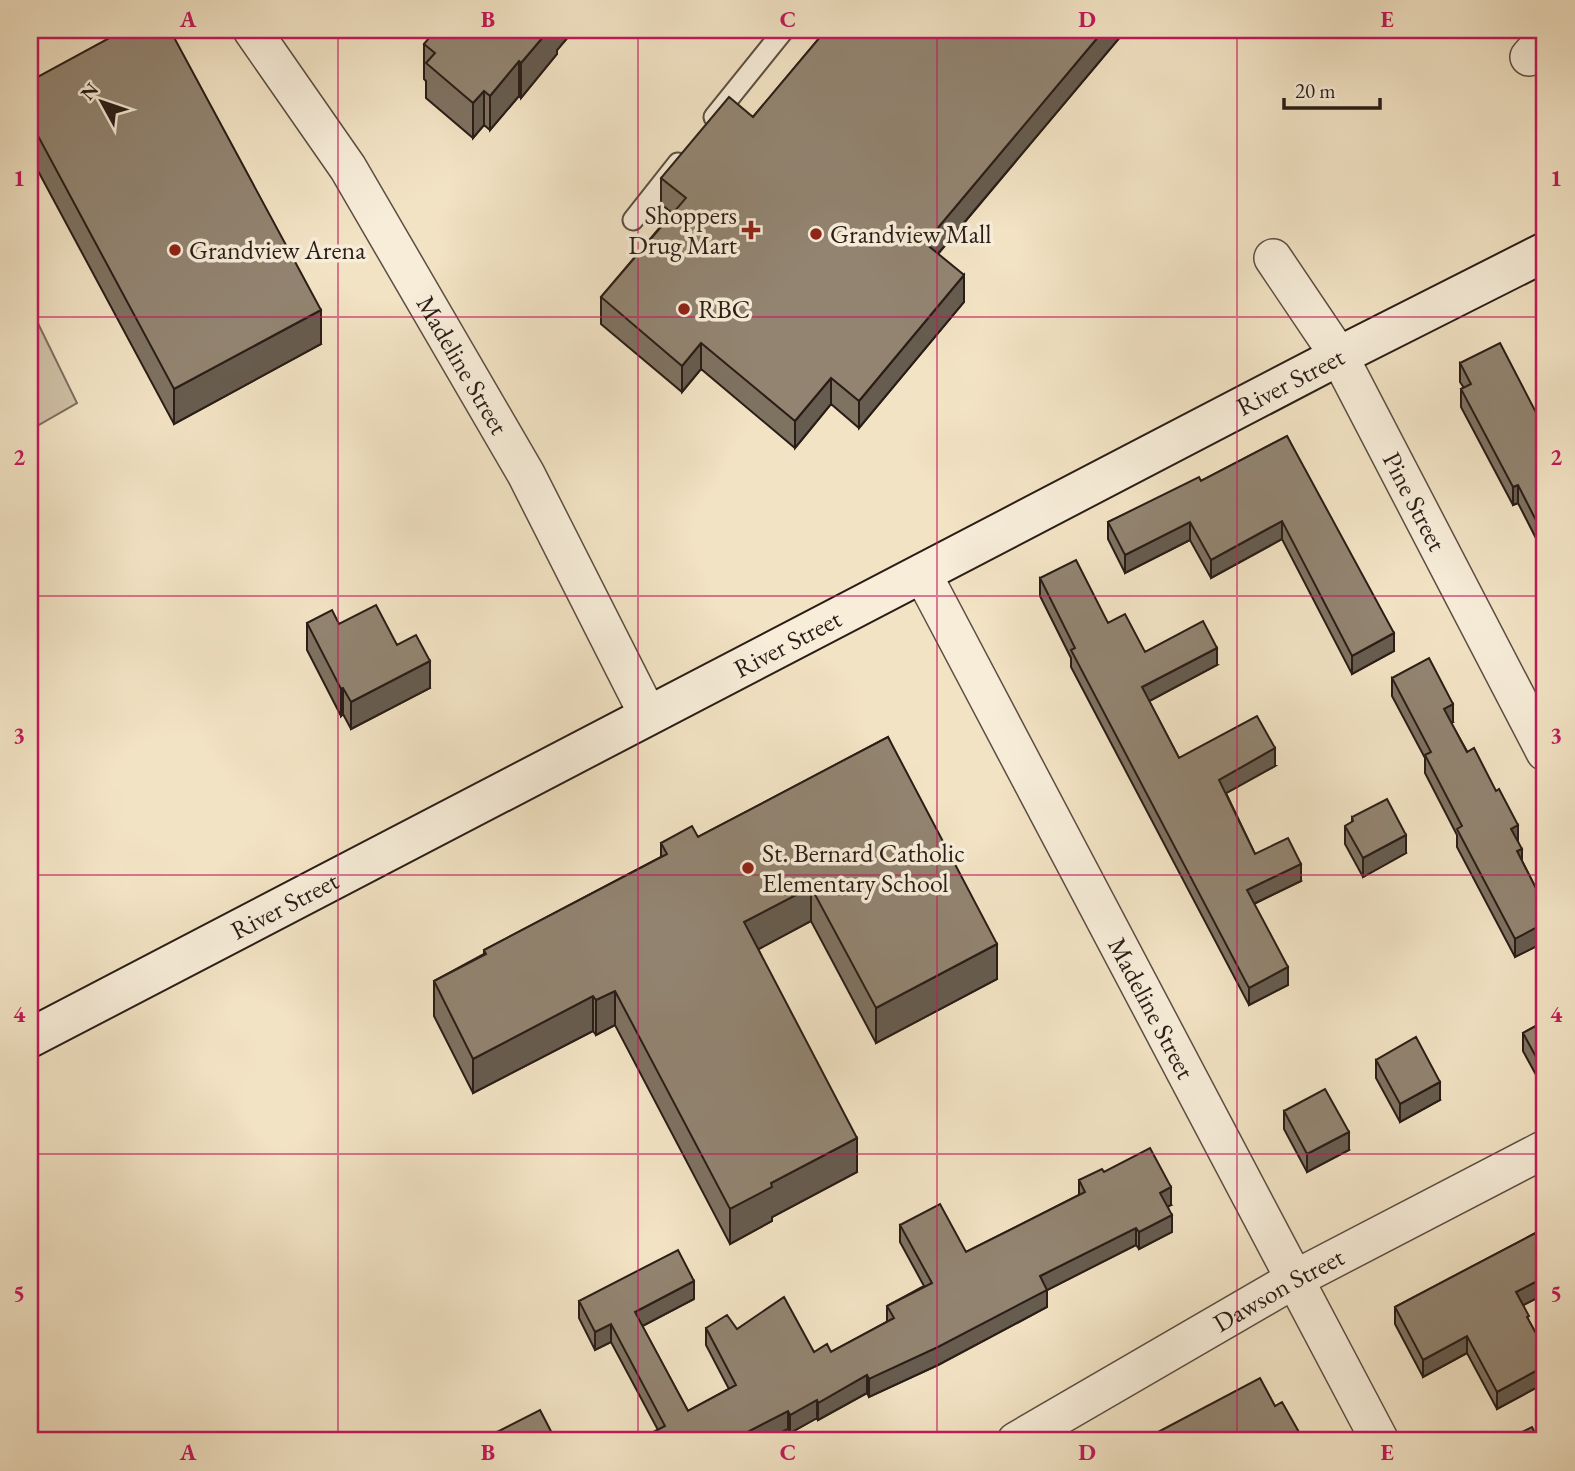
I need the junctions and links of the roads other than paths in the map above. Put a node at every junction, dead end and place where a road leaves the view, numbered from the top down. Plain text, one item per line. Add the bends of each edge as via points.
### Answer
1 (252, 30) edge
2 (784, 30) edge
3 (633, 220) dead end
4 (1545, 252) edge
5 (1273, 258) dead end
6 (1339, 356) junction
7 (922, 573) junction
8 (648, 715) junction
9 (1545, 752) edge
10 (30, 1038) edge
11 (1545, 1149) edge
12 (1295, 1279) junction
13 (1016, 1441) edge
14 (1380, 1441) edge

1 - 8 street, Madeline Street via 348,168 526,474
2 - 3 lane
4 - 6 main road, River Street
5 - 6 street, Pine Street
6 - 7 main road, River Street
6 - 9 street, Pine Street
7 - 8 main road, River Street
7 - 12 street, Madeline Street
8 - 10 main road, River Street
11 - 12 street, Dawson Street
12 - 13 street, Dawson Street
12 - 14 street, Madeline Street

